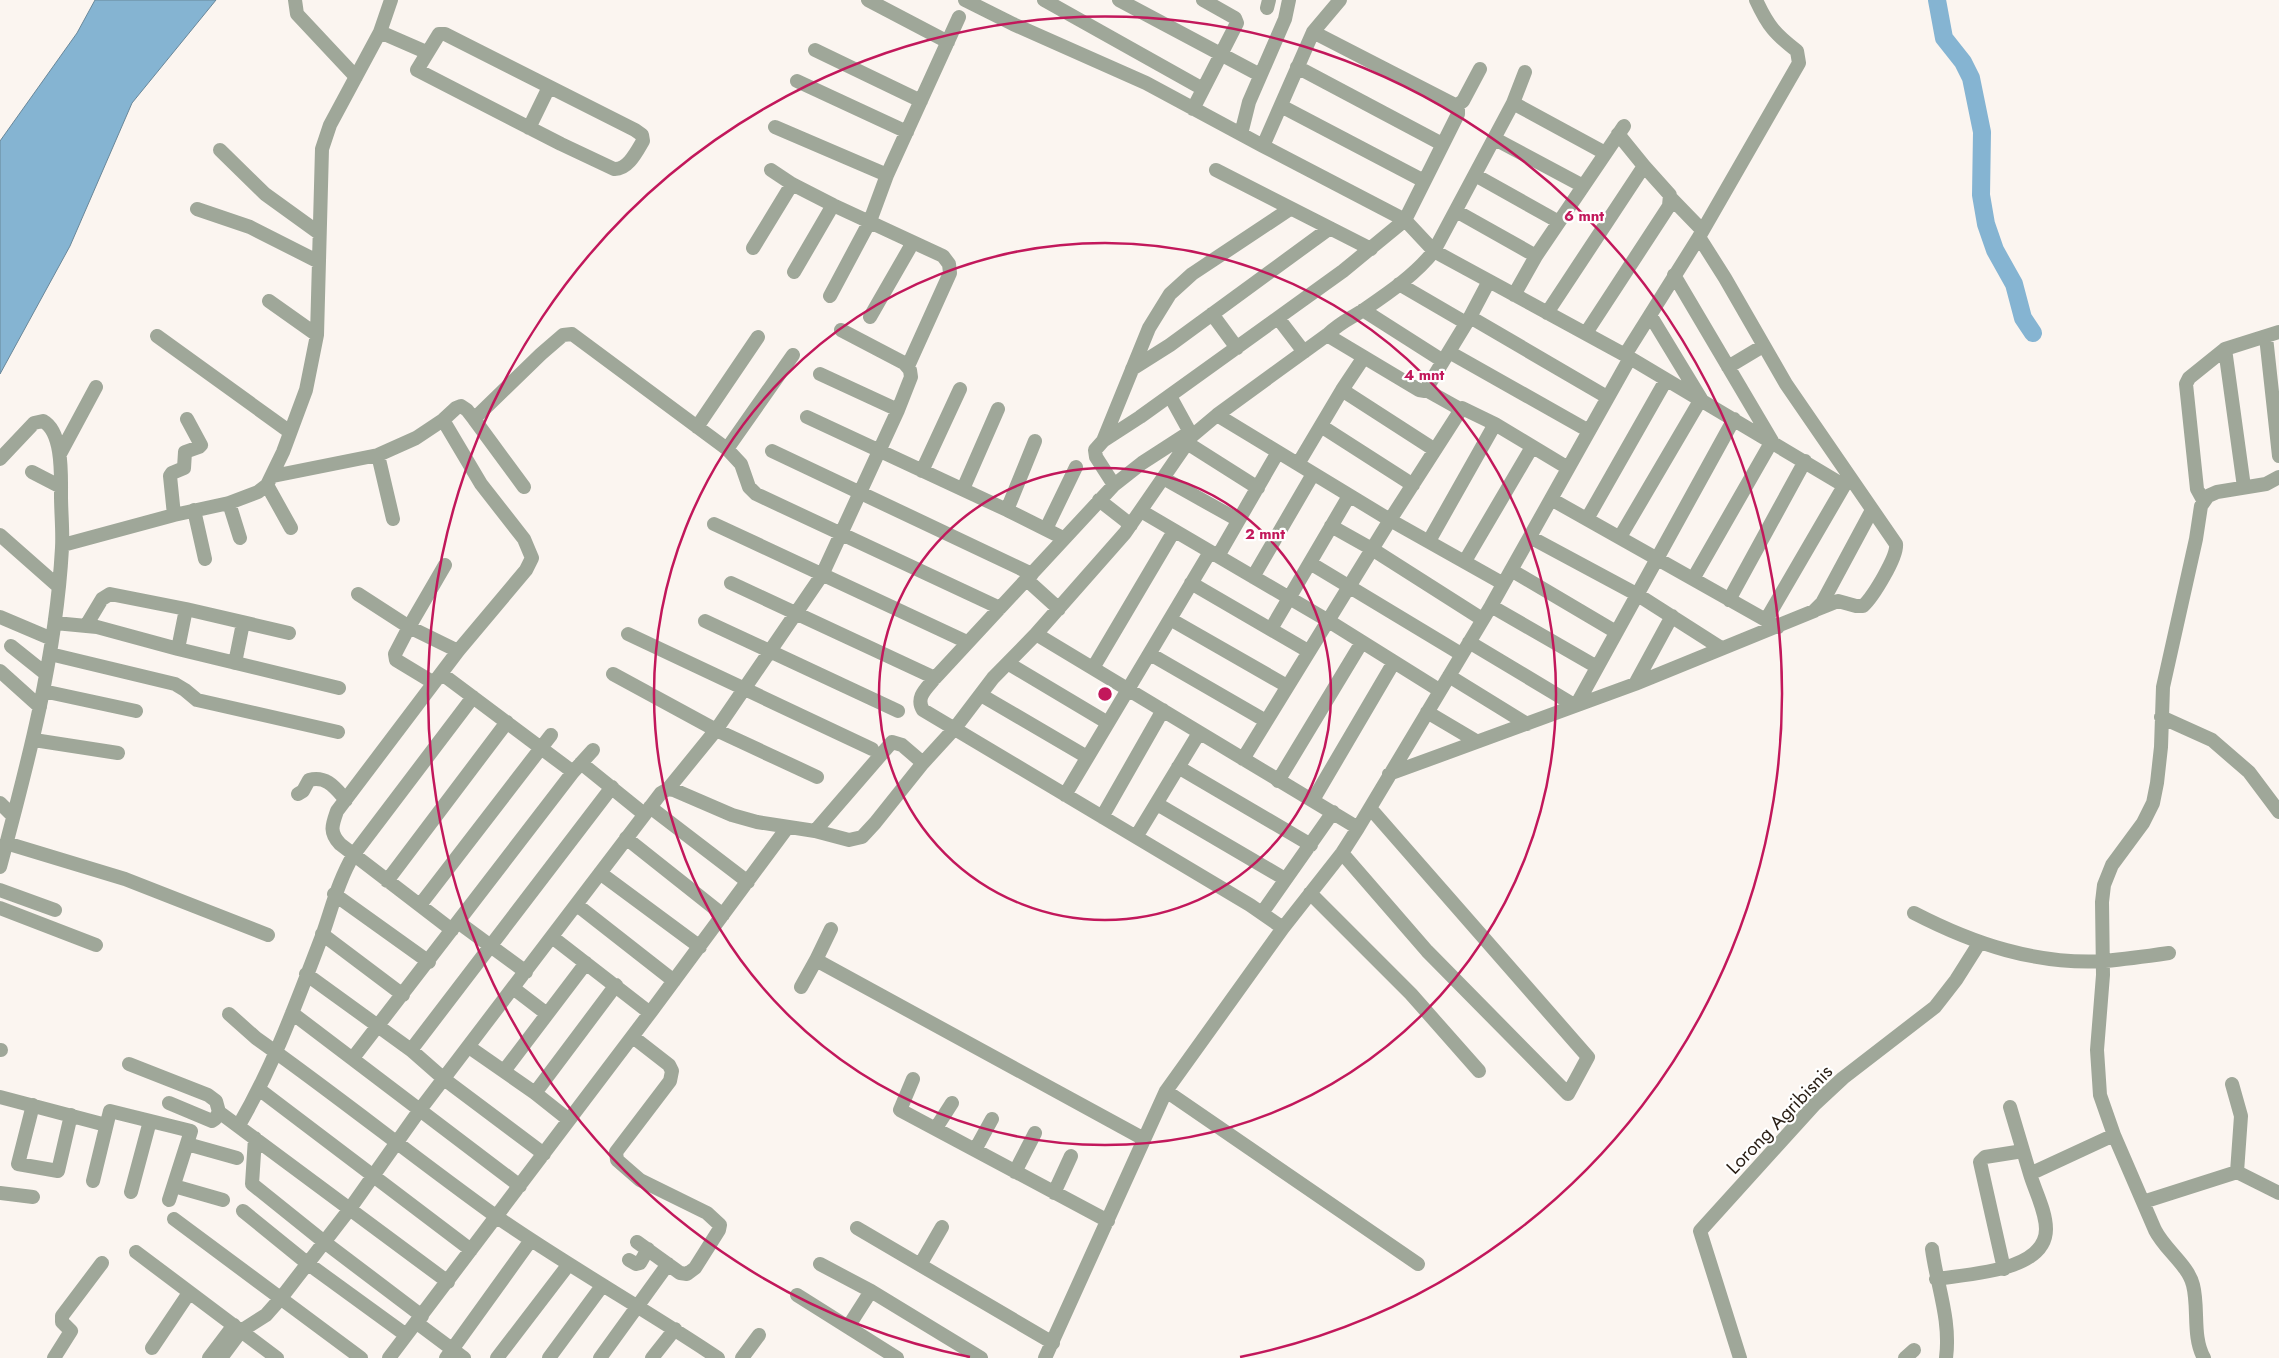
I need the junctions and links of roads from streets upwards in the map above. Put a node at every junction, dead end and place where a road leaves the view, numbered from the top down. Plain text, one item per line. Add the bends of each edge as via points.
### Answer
1 (295, 0) edge
2 (391, 0) edge
3 (868, 0) edge
4 (965, 0) edge
5 (1044, 0) edge
6 (1119, 0) edge
7 (1203, 0) edge
8 (1289, 0) edge
9 (1340, 0) edge
10 (1756, 0) edge
11 (959, 17) dead end
12 (380, 32) junction
13 (1313, 32) junction
14 (948, 42) junction
15 (815, 50) dead end
16 (426, 52) junction
17 (1222, 54) junction
18 (1297, 67) junction
19 (1480, 68) dead end
20 (1525, 72) dead end
21 (1260, 75) junction
22 (356, 77) junction
23 (797, 81) dead end
24 (549, 87) junction
25 (1203, 89) junction
26 (921, 100) junction
27 (1513, 103) junction
28 (1281, 106) junction
29 (1456, 106) junction
30 (1193, 109) junction
31 (775, 127) dead end
32 (529, 128) junction
33 (907, 132) junction
34 (1241, 134) junction
35 (1495, 138) junction
36 (1442, 144) junction
37 (1263, 146) junction
38 (220, 150) dead end
39 (1605, 152) junction
40 (1644, 166) junction
41 (771, 170) dead end
42 (1216, 170) dead end
43 (887, 175) junction
44 (1475, 175) junction
45 (1424, 181) junction
46 (792, 184) junction
47 (1583, 186) junction
48 (1671, 198) junction
49 (833, 205) junction
50 (1290, 209) junction
51 (197, 210) dead end
52 (1456, 211) junction
53 (1405, 220) junction
54 (870, 221) junction
55 (1559, 222) junction
56 (1330, 228) junction
57 (319, 233) junction
58 (1700, 233) junction
59 (912, 244) junction
60 (753, 248) dead end
61 (1372, 249) junction
62 (1434, 251) junction
63 (1536, 256) junction
64 (318, 262) junction
65 (794, 272) dead end
66 (1674, 275) junction
67 (1489, 280) junction
68 (1400, 284) junction
69 (1514, 295) junction
70 (830, 296) dead end
71 (269, 301) dead end
72 (1363, 310) junction
73 (1548, 313) junction
74 (1212, 314) junction
75 (1650, 315) junction
76 (870, 317) dead end
77 (1278, 318) junction
78 (1468, 320) junction
79 (841, 330) dead end
80 (1586, 333) junction
81 (2272, 334) edge
82 (316, 335) junction
83 (1327, 335) junction
84 (157, 336) dead end
85 (758, 337) dead end
86 (1763, 346) junction
87 (1237, 348) junction
88 (2226, 349) junction
89 (1304, 352) junction
90 (793, 355) dead end
91 (1364, 357) junction
92 (1446, 357) junction
93 (1628, 357) junction
94 (908, 366) junction
95 (1728, 367) junction
96 (1132, 369) junction
97 (820, 374) dead end
98 (1666, 380) junction
99 (96, 387) dead end
100 (960, 389) dead end
101 (1342, 390) junction
102 (1426, 390) junction
103 (1170, 396) junction
104 (1607, 397) junction
105 (1701, 399) junction
106 (998, 409) dead end
107 (1460, 409) junction
108 (898, 410) junction
109 (1217, 415) junction
110 (807, 418) dead end
111 (474, 419) junction
112 (1734, 419) junction
113 (187, 420) dead end
114 (443, 420) junction
115 (1494, 424) junction
116 (697, 426) junction
117 (1321, 426) junction
118 (1589, 431) junction
119 (290, 432) junction
120 (1190, 437) junction
121 (1035, 440) dead end
122 (1772, 440) junction
123 (1103, 441) junction
124 (1532, 447) junction
125 (727, 449) junction
126 (1435, 450) junction
127 (772, 451) dead end
128 (878, 451) junction
129 (1278, 452) junction
130 (60, 454) junction
131 (378, 455) junction
132 (2279, 456) edge
133 (0, 459) edge
134 (1805, 461) junction
135 (1298, 464) junction
136 (1076, 467) dead end
137 (1568, 468) junction
138 (922, 471) junction
139 (32, 472) dead end
140 (1314, 474) junction
141 (2279, 477) edge
142 (1163, 478) junction
143 (270, 480) junction
144 (1846, 481) junction
145 (1114, 485) junction
146 (1413, 485) junction
147 (2244, 486) junction
148 (61, 487) junction
149 (524, 487) dead end
150 (1258, 488) junction
151 (963, 489) junction
152 (860, 492) junction
153 (1349, 496) junction
154 (1551, 499) junction
155 (1099, 500) junction
156 (2204, 500) junction
157 (229, 503) junction
158 (194, 510) junction
159 (1007, 510) junction
160 (1872, 510) junction
161 (1141, 511) junction
162 (174, 515) junction
163 (1586, 519) junction
164 (393, 520) dead end
165 (1238, 520) junction
166 (1390, 520) junction
167 (714, 524) dead end
168 (1131, 525) junction
169 (1331, 526) junction
170 (291, 528) dead end
171 (1046, 529) junction
172 (1174, 531) junction
173 (842, 534) junction
174 (0, 535) edge
175 (1530, 536) junction
176 (1620, 537) junction
177 (240, 538) dead end
178 (1064, 538) junction
179 (1429, 540) junction
180 (62, 546) junction
181 (1372, 549) junction
182 (1214, 554) junction
183 (205, 558) dead end
184 (1658, 559) junction
185 (1465, 562) junction
186 (1310, 563) junction
187 (445, 565) dead end
188 (1511, 570) junction
189 (822, 575) junction
190 (1030, 577) junction
191 (1253, 577) junction
192 (1693, 579) junction
193 (731, 583) dead end
194 (1191, 583) junction
195 (1502, 583) junction
196 (1349, 586) junction
197 (59, 587) junction
198 (358, 594) dead end
199 (1638, 595) junction
200 (1290, 598) junction
201 (1729, 600) junction
202 (1491, 606) junction
203 (1000, 608) junction
204 (186, 609) junction
205 (1059, 609) junction
206 (1818, 609) junction
207 (796, 613) junction
208 (1672, 616) junction
209 (0, 617) edge
210 (1170, 619) junction
211 (1482, 619) junction
212 (1327, 620) junction
213 (706, 621) dead end
214 (55, 623) junction
215 (243, 623) junction
216 (87, 624) junction
217 (1772, 624) junction
218 (409, 627) junction
219 (1271, 630) junction
220 (1616, 632) junction
221 (288, 633) dead end
222 (628, 634) dead end
223 (1036, 634) junction
224 (52, 639) junction
225 (967, 642) junction
226 (1362, 642) junction
227 (1469, 642) junction
228 (11, 646) dead end
229 (1721, 648) junction
230 (178, 649) junction
231 (458, 651) junction
232 (1308, 651) junction
233 (771, 652) junction
234 (50, 654) junction
235 (1150, 654) junction
236 (1461, 654) junction
237 (1394, 662) junction
238 (235, 663) junction
239 (1009, 664) junction
240 (1597, 667) junction
241 (1093, 668) junction
242 (0, 671) edge
243 (46, 674) junction
244 (613, 674) dead end
245 (1449, 676) junction
246 (438, 678) junction
247 (935, 678) junction
248 (1635, 684) junction
249 (1287, 686) junction
250 (339, 688) dead end
251 (744, 688) junction
252 (1128, 690) junction
253 (1439, 690) junction
254 (44, 691) junction
255 (981, 694) junction
256 (473, 697) junction
257 (1575, 704) junction
258 (40, 708) junction
259 (1162, 710) junction
260 (136, 711) dead end
261 (898, 711) dead end
262 (1427, 712) junction
263 (2161, 717) junction
264 (1266, 721) junction
265 (507, 722) junction
266 (1108, 723) junction
267 (1527, 724) junction
268 (955, 728) junction
269 (338, 732) dead end
270 (1199, 733) junction
271 (712, 734) junction
272 (551, 735) dead end
273 (34, 740) junction
274 (1476, 741) junction
275 (540, 748) junction
276 (872, 749) dead end
277 (593, 750) dead end
278 (118, 753) dead end
279 (1087, 757) junction
280 (1243, 759) junction
281 (923, 763) junction
282 (1178, 767) junction
283 (577, 768) junction
284 (1390, 774) junction
285 (817, 777) dead end
286 (1278, 781) junction
287 (671, 784) junction
288 (612, 787) junction
289 (298, 794) dead end
290 (1065, 794) junction
291 (346, 800) junction
292 (1313, 800) junction
293 (0, 803) edge
294 (1157, 804) junction
295 (1370, 808) junction
296 (647, 810) junction
297 (1332, 812) junction
298 (2279, 812) edge
299 (1102, 817) junction
300 (8, 820) edge
301 (787, 828) junction
302 (1358, 828) junction
303 (815, 831) junction
304 (1136, 837) junction
305 (626, 838) junction
306 (1311, 845) junction
307 (4, 846) edge
308 (1342, 853) junction
309 (354, 854) junction
310 (0, 867) edge
311 (600, 873) junction
312 (1285, 879) junction
313 (387, 881) junction
314 (748, 882) junction
315 (0, 890) edge
316 (1310, 893) junction
317 (334, 894) junction
318 (420, 905) junction
319 (577, 905) junction
320 (0, 908) edge
321 (55, 910) dead end
322 (1262, 913) junction
323 (1914, 913) dead end
324 (723, 914) junction
325 (455, 926) junction
326 (1283, 928) junction
327 (831, 929) dead end
328 (322, 934) junction
329 (268, 935) dead end
330 (552, 937) junction
331 (1980, 942) junction
332 (96, 945) dead end
333 (492, 946) junction
334 (700, 947) junction
335 (2170, 953) dead end
336 (816, 960) junction
337 (2103, 961) junction
338 (429, 962) junction
339 (586, 963) junction
340 (526, 972) junction
341 (306, 974) junction
342 (674, 981) junction
343 (616, 985) junction
344 (801, 987) dead end
345 (513, 988) junction
346 (404, 994) junction
347 (292, 1013) junction
348 (650, 1013) junction
349 (229, 1014) dead end
350 (547, 1014) junction
351 (379, 1027) junction
352 (633, 1037) junction
353 (469, 1047) junction
354 (411, 1050) junction
355 (277, 1053) junction
356 (353, 1058) junction
357 (129, 1064) dead end
358 (504, 1071) junction
359 (1479, 1071) dead end
360 (444, 1079) junction
361 (913, 1079) dead end
362 (2232, 1084) dead end
363 (260, 1090) junction
364 (1166, 1091) junction
365 (535, 1093) junction
366 (0, 1097) edge
367 (169, 1103) dead end
368 (952, 1103) dead end
369 (33, 1105) junction
370 (2010, 1108) dead end
371 (419, 1111) junction
372 (219, 1112) junction
373 (71, 1115) junction
374 (992, 1119) dead end
375 (569, 1120) junction
376 (150, 1121) junction
377 (106, 1125) junction
378 (239, 1125) junction
379 (936, 1128) junction
380 (1035, 1133) dead end
381 (2114, 1136) junction
382 (255, 1138) junction
383 (1144, 1139) junction
384 (187, 1144) junction
385 (396, 1144) junction
386 (975, 1150) junction
387 (2023, 1151) junction
388 (544, 1154) junction
389 (1070, 1156) dead end
390 (237, 1158) dead end
391 (1015, 1172) junction
392 (2237, 1172) junction
393 (2030, 1174) junction
394 (373, 1176) junction
395 (93, 1181) dead end
396 (174, 1186) junction
397 (520, 1186) junction
398 (131, 1192) dead end
399 (0, 1193) edge
400 (1054, 1193) junction
401 (2279, 1193) edge
402 (33, 1197) dead end
403 (169, 1200) dead end
404 (222, 1200) dead end
405 (2143, 1202) junction
406 (348, 1210) junction
407 (243, 1211) dead end
408 (498, 1217) junction
409 (174, 1219) dead end
410 (1108, 1221) junction
411 (942, 1226) dead end
412 (857, 1228) dead end
413 (531, 1240) junction
414 (323, 1241) junction
415 (1932, 1249) dead end
416 (471, 1250) junction
417 (136, 1252) dead end
418 (629, 1260) dead end
419 (102, 1263) dead end
420 (307, 1263) junction
421 (569, 1264) junction
422 (668, 1264) junction
423 (820, 1264) dead end
424 (1418, 1264) dead end
425 (920, 1265) junction
426 (2004, 1269) junction
427 (1936, 1279) junction
428 (448, 1282) junction
429 (602, 1286) junction
430 (871, 1292) junction
431 (189, 1293) junction
432 (796, 1295) dead end
433 (281, 1298) junction
434 (638, 1308) junction
435 (419, 1319) junction
436 (848, 1327) junction
437 (238, 1328) junction
438 (675, 1329) junction
439 (406, 1335) junction
440 (759, 1335) dead end
441 (1053, 1343) junction
442 (152, 1348) dead end
443 (454, 1355) edge
444 (57, 1357) edge
445 (208, 1358) edge
446 (221, 1358) edge
447 (277, 1358) edge
448 (361, 1358) edge
449 (389, 1358) edge
450 (497, 1358) edge
451 (549, 1358) edge
452 (600, 1358) edge
453 (652, 1358) edge
454 (718, 1358) edge
455 (742, 1358) edge
456 (897, 1358) edge
457 (981, 1358) edge
458 (1045, 1358) edge
459 (1740, 1358) edge
460 (1946, 1358) edge
461 (2204, 1358) edge

1 - 22 street via 296,14
2 - 12 street
3 - 14 street
4 - 30 street via 1146,83
5 - 25 street
6 - 17 street
7 - 17 street via 1237,20
8 - 21 street via 1285,19
9 - 13 street
10 - 58 street via 1773,31 1797,51 1799,63
11 - 14 street
12 - 16 street
12 - 22 street
13 - 18 street
13 - 29 street
14 - 26 street
15 - 26 street
16 - 24 street via 437,35 445,34
16 - 32 street via 417,70
17 - 21 street
17 - 25 street
18 - 28 street
18 - 36 street
19 - 29 street via 1463,101
20 - 27 street
21 - 34 street
22 - 57 street via 330,125 322,150
23 - 33 street
24 - 32 street
24 - 32 street via 636,130 642,134 643,141 626,165 614,169
25 - 30 street
26 - 33 street
27 - 35 street
27 - 39 street
28 - 37 street
28 - 45 street
29 - 36 street via 1458,114
30 - 34 street
31 - 43 street
33 - 43 street
34 - 37 street
35 - 44 street
35 - 47 street
36 - 45 street
37 - 53 street
38 - 57 street via 266,194
39 - 40 street via 1621,130
39 - 47 street
40 - 48 street
40 - 73 street
41 - 46 street
42 - 50 street
43 - 54 street
44 - 52 street
44 - 55 street
45 - 53 street
46 - 49 street
46 - 60 street
47 - 55 street
48 - 58 street
48 - 80 street via 1669,206
49 - 54 street
49 - 65 street
50 - 56 street
50 - 96 street via 1179,284 1157,314
51 - 64 street via 250,227
52 - 62 street
52 - 63 street
53 - 61 street
53 - 62 street
54 - 59 street
54 - 70 street
55 - 63 street
56 - 61 street
56 - 74 street
57 - 64 street
58 - 66 street
58 - 86 street
59 - 76 street
59 - 94 street via 943,256 949,264 950,273
61 - 77 street
62 - 67 street
62 - 68 street
63 - 69 street
64 - 82 street
66 - 75 street
66 - 95 street
67 - 69 street
67 - 78 street
68 - 72 street
68 - 78 street
69 - 73 street
71 - 82 street
72 - 83 street via 1342,321
72 - 92 street
73 - 80 street
74 - 87 street
74 - 96 street
75 - 93 street
75 - 105 street
77 - 87 street
77 - 89 street
78 - 92 street
78 - 104 street
79 - 94 street
80 - 93 street
81 - 88 street
81 - 132 street
82 - 119 street via 306,390
83 - 89 street
83 - 91 street
84 - 119 street
85 - 116 street
86 - 95 street
86 - 144 street
87 - 103 street
88 - 147 street
88 - 156 street via 2189,378 2186,384 2197,489
89 - 109 street
90 - 125 street
91 - 101 street
91 - 102 street via 1418,390
92 - 102 street
92 - 118 street
93 - 98 street
93 - 104 street
94 - 108 street via 911,378
95 - 122 street
96 - 123 street
97 - 108 street
98 - 105 street
98 - 163 street
99 - 130 street
100 - 138 street
101 - 117 street
101 - 126 street
102 - 107 street
103 - 120 street
103 - 123 street
104 - 118 street
105 - 112 street
105 - 176 street
106 - 151 street
107 - 115 street
107 - 126 street
108 - 128 street
109 - 120 street
109 - 129 street
110 - 128 street
111 - 114 street via 461,406
111 - 116 street via 540,354 568,333 577,336
111 - 149 street
112 - 122 street
112 - 184 street
113 - 162 street via 201,444 199,448 185,452 184,468 170,476
114 - 131 street via 401,446
114 - 231 street via 481,484 524,540 532,558 526,570
115 - 124 street
115 - 179 street
116 - 125 street
117 - 135 street
117 - 146 street
118 - 137 street
119 - 143 street
120 - 142 street
120 - 145 street via 1148,459
120 - 150 street
121 - 159 street
122 - 134 street
122 - 192 street
123 - 145 street via 1096,447 1095,454
124 - 137 street
124 - 185 street
125 - 173 street via 741,464 749,487 756,494
126 - 146 street
127 - 152 street
128 - 138 street
128 - 152 street
129 - 135 street
129 - 150 street
130 - 133 street via 50,427 41,421 34,423
130 - 148 street
131 - 143 street
131 - 164 street
134 - 144 street
134 - 201 street
135 - 140 street
136 - 171 street
137 - 154 street
138 - 151 street
139 - 148 street
140 - 153 street
140 - 191 street
141 - 147 street via 2266,484
142 - 161 street
142 - 165 street
143 - 157 street via 258,492
143 - 170 street
144 - 160 street
144 - 217 street
145 - 155 street
146 - 166 street
147 - 156 street via 2217,492
148 - 180 street
150 - 165 street
151 - 159 street
152 - 173 street
152 - 190 street
153 - 166 street
153 - 169 street
154 - 163 street
154 - 175 street
155 - 168 street
155 - 178 street
156 - 263 street via 2163,687
157 - 158 street
157 - 177 street
158 - 162 street
158 - 183 street
159 - 171 street
160 - 206 street
160 - 206 street via 1896,544 1896,552 1863,606 1838,601
161 - 168 street
161 - 172 street
162 - 180 street
163 - 176 street
165 - 182 street
166 - 179 street
166 - 181 street
167 - 189 street
168 - 205 street
169 - 181 street
169 - 186 street
171 - 178 street
172 - 182 street
172 - 241 street
173 - 189 street
173 - 203 street
174 - 197 street
175 - 188 street
175 - 199 street
176 - 184 street
178 - 190 street
179 - 185 street
180 - 197 street
181 - 196 street
181 - 211 street
182 - 191 street
182 - 194 street
184 - 192 street
184 - 199 street
185 - 195 street
186 - 196 street
186 - 200 street
187 - 218 street
188 - 195 street
188 - 220 street
189 - 207 street
189 - 225 street
190 - 203 street
190 - 205 street
191 - 200 street
192 - 201 street
193 - 207 street
194 - 210 street
194 - 219 street
195 - 202 street
196 - 212 street
196 - 236 street
197 - 214 street
198 - 218 street
199 - 208 street
199 - 220 street
200 - 212 street
200 - 219 street
201 - 217 street
202 - 211 street
202 - 240 street
203 - 225 street
204 - 215 street
204 - 216 street via 110,594 102,599
204 - 230 street
205 - 223 street
206 - 217 street
207 - 233 street
207 - 247 street
208 - 229 street
208 - 248 street
209 - 224 street
210 - 235 street
210 - 249 street
211 - 227 street
212 - 226 street
212 - 232 street
213 - 233 street
214 - 216 street
214 - 224 street
215 - 221 street
215 - 238 street
216 - 230 street
217 - 229 street
218 - 231 street
218 - 246 street via 394,654 396,660
219 - 232 street
220 - 240 street
222 - 251 street
223 - 239 street
223 - 241 street
224 - 234 street
225 - 247 street
226 - 237 street
226 - 286 street
227 - 236 street
227 - 257 street
228 - 243 street
229 - 248 street
230 - 238 street
231 - 246 street
232 - 249 street
233 - 251 street
233 - 261 street
234 - 243 street
234 - 269 street via 175,684 197,700
235 - 252 street
235 - 264 street
236 - 245 street
237 - 253 street
237 - 292 street
238 - 250 street
239 - 255 street
239 - 266 street
240 - 257 street
241 - 252 street
242 - 258 street
243 - 254 street
244 - 271 street
245 - 253 street
245 - 267 street
246 - 256 street
246 - 291 street
247 - 268 street via 922,695 921,707
248 - 257 street
249 - 264 street
251 - 271 street
251 - 276 street
252 - 259 street
252 - 266 street
253 - 262 street
254 - 258 street
254 - 260 street
255 - 268 street
255 - 279 street
256 - 265 street
256 - 309 street
257 - 267 street
258 - 273 street
259 - 270 street
259 - 299 street
262 - 274 street
262 - 284 street
263 - 298 street via 2212,740 2249,772
263 - 337 street via 2158,783 2151,808 2112,865 2104,885
264 - 280 street
265 - 275 street
265 - 313 street
266 - 279 street
267 - 274 street
268 - 281 street
268 - 290 street
270 - 280 street
270 - 282 street
271 - 285 street
271 - 287 street
272 - 275 street
273 - 278 street
273 - 300 street
274 - 284 street
275 - 283 street
275 - 318 street
277 - 283 street
279 - 290 street
280 - 286 street
281 - 303 street via 862,837 849,840
281 - 303 street via 902,745 892,742
282 - 294 street
282 - 306 street
283 - 288 street
283 - 325 street
284 - 295 street
286 - 292 street
287 - 296 street
287 - 301 street via 732,815
288 - 296 street
288 - 333 street
289 - 291 street via 309,780 320,779 335,786
290 - 299 street
291 - 309 street via 338,811 332,831 340,844
292 - 297 street
293 - 300 street
294 - 304 street
294 - 312 street
295 - 302 street
295 - 308 street via 1588,1058 1568,1094 1427,952
296 - 305 street
296 - 314 street
297 - 302 street
297 - 306 street
299 - 304 street
300 - 307 street
301 - 303 street
301 - 314 street
302 - 308 street
304 - 322 street
305 - 311 street
305 - 324 street
306 - 312 street
307 - 310 street
307 - 329 street via 125,880
308 - 316 street
309 - 313 street
309 - 317 street
311 - 319 street
311 - 334 street
312 - 322 street
313 - 318 street
314 - 324 street
315 - 321 street
316 - 326 street
316 - 359 street via 1411,994
317 - 328 street
317 - 338 street
318 - 325 street
319 - 330 street
319 - 342 street
320 - 332 street
322 - 326 street
323 - 331 street via 1955,934
324 - 334 street
325 - 333 street
325 - 338 street
326 - 364 street
327 - 336 street
328 - 341 street
328 - 346 street
330 - 339 street
330 - 340 street
331 - 337 street via 2039,958
331 - 459 street, Lorong Agribisnis via 1934,1007 1815,1104 1700,1231
333 - 340 street
333 - 354 street
334 - 342 street
335 - 337 street
336 - 344 street
336 - 383 street
337 - 381 street via 2098,1077 2100,1095
338 - 346 street
339 - 343 street
339 - 350 street
340 - 345 street
341 - 347 street
341 - 351 street
342 - 348 street
343 - 348 street
343 - 365 street
345 - 350 street
345 - 353 street
346 - 351 street
347 - 355 street
347 - 356 street
348 - 352 street
349 - 355 street
350 - 358 street
351 - 354 street
351 - 356 street
352 - 375 street
352 - 422 street via 669,1064 672,1074 616,1152 617,1160 640,1180 707,1213 720,1225 692,1271 686,1274
353 - 358 street
353 - 360 street
354 - 360 street
355 - 363 street
355 - 385 street
356 - 371 street
357 - 372 street via 204,1092 216,1101
358 - 365 street
360 - 371 street
360 - 388 street
361 - 379 street via 900,1110
362 - 392 street via 2241,1116
363 - 378 street
363 - 394 street
364 - 383 street
364 - 424 street
365 - 375 street
366 - 369 street
367 - 372 street via 212,1121
368 - 379 street
369 - 373 street
369 - 373 street via 18,1164 58,1171
370 - 387 street
371 - 385 street
371 - 397 street
372 - 378 street
373 - 377 street
374 - 386 street
375 - 388 street
376 - 377 street via 110,1111
376 - 384 street via 191,1131
376 - 398 street
377 - 395 street
378 - 382 street
379 - 386 street
380 - 391 street
381 - 393 street
381 - 405 street
382 - 406 street
382 - 414 street via 252,1184
383 - 410 street
384 - 390 street
384 - 396 street
385 - 394 street
385 - 408 street
386 - 391 street
387 - 393 street
387 - 426 street via 1984,1156 1980,1162
388 - 397 street
389 - 400 street
391 - 400 street
392 - 401 street
392 - 405 street
393 - 426 street via 2046,1220 2046,1234 2027,1258
394 - 406 street
394 - 416 street
396 - 403 street
396 - 404 street
397 - 408 street
399 - 402 street
400 - 410 street
405 - 461 street via 2162,1244 2188,1273 2193,1284 2199,1344
406 - 414 street
406 - 428 street
407 - 420 street
408 - 413 street
408 - 416 street
409 - 433 street
410 - 441 street
411 - 425 street
412 - 425 street
413 - 421 street
413 - 443 street
414 - 420 street
414 - 435 street
415 - 427 street
416 - 428 street
417 - 431 street
418 - 422 street via 640,1263 643,1246
419 - 444 street via 62,1316 62,1322 71,1331
420 - 433 street
420 - 439 street
421 - 429 street
421 - 450 street
422 - 434 street
423 - 430 street
425 - 441 street
426 - 427 street
427 - 460 street via 1948,1325
428 - 435 street
429 - 434 street
429 - 451 street
430 - 436 street
430 - 457 street
431 - 437 street
431 - 442 street
432 - 436 street
433 - 437 street via 266,1315
433 - 448 street
434 - 438 street
434 - 452 street
435 - 439 street
435 - 443 street
436 - 456 street
437 - 445 street
437 - 446 street
437 - 447 street
438 - 453 street
438 - 454 street
439 - 449 street
440 - 455 street
441 - 458 street

